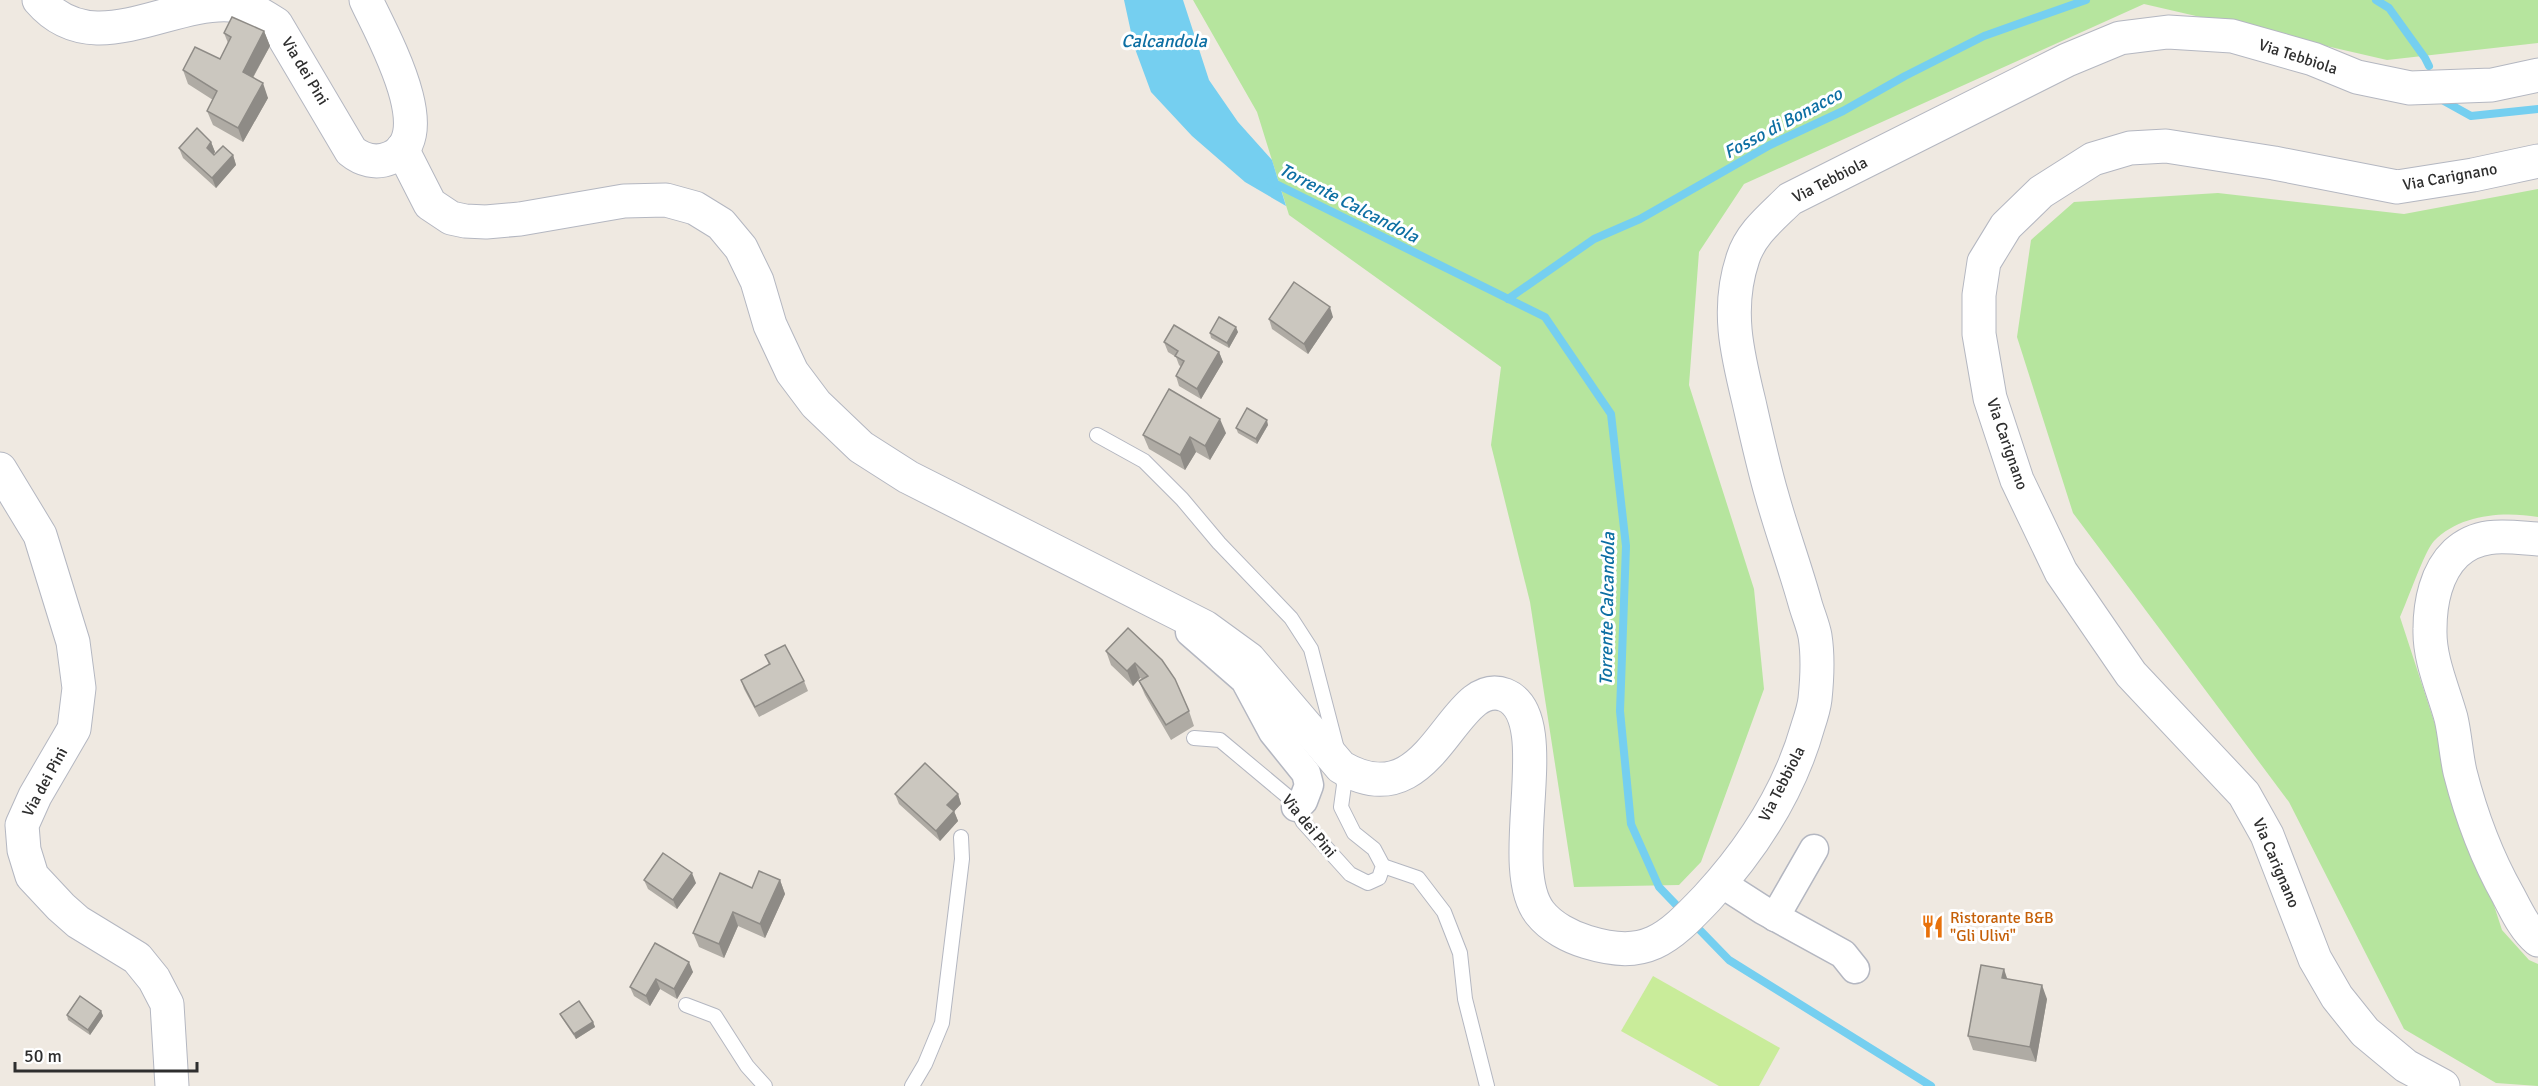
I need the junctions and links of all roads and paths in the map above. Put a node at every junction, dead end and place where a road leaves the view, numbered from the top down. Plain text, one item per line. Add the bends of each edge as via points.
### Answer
1 (39, 0) edge
2 (366, 0) edge
3 (2538, 75) edge
4 (402, 149) junction
5 (2538, 161) edge
6 (1097, 435) dead end
7 (0, 469) edge
8 (2538, 539) edge
9 (1149, 598) junction
10 (1194, 738) dead end
11 (1341, 767) junction
12 (1296, 807) junction
13 (961, 837) dead end
14 (1814, 849) dead end
15 (1383, 866) junction
16 (1723, 880) junction
17 (1775, 917) junction
18 (2538, 940) edge
19 (1855, 969) dead end
20 (686, 1005) dead end
21 (172, 1086) edge
22 (765, 1086) edge
23 (912, 1086) edge
24 (1486, 1086) edge
25 (2443, 1086) edge

1 - 4 main road, Via dei Pini via 50,12 94,28 118,28 209,6 231,4 257,11 276,24 351,151 367,160 379,160 391,158
2 - 4 main road via 408,98 410,126
3 - 16 main road, Via Tebbiola via 2492,85 2410,88 2357,77 2232,36 2168,32 2120,38 2067,60 1790,199 1757,231 1743,256 1734,297 1735,344 1771,494 1815,637 1815,701 1799,758 1770,815
4 - 9 main road via 430,204 451,218 465,221 520,219 624,201 666,200 695,208 721,224 745,256 792,372 816,404 861,447 908,477
5 - 25 main road, Via Carignano via 2397,187 2166,146 2130,148 2093,159 2041,192 2007,226 1984,262 1979,295 1979,334 1990,398 2017,480 2061,572 2131,674 2244,794 2267,835 2315,959 2337,997 2365,1032 2406,1066
6 - 11 lane, Via dei Pini via 1144,461 1291,618 1311,650
7 - 21 main road, Via dei Pini via 40,535 73,642 79,688 74,729 22,825 24,850 32,876 61,908 137,958 154,979 167,1004
8 - 18 main road via 2492,536 2472,541 2455,554 2441,574 2432,600 2429,631 2475,825 2504,889 2527,930
9 - 11 main road via 1205,627 1249,659
9 - 12 street via 1245,680 1273,732 1306,773 1309,785
10 - 12 lane, Via dei Pini via 1220,740
11 - 15 lane, Via dei Pini via 1341,807 1354,833 1374,849
11 - 16 main road, Via Tebbiola via 1371,780 1398,775 1423,760 1441,743 1463,710 1483,695 1505,695 1519,706 1527,723 1530,746 1525,843 1528,891 1540,913 1560,930 1620,950 1651,946 1686,920
12 - 15 lane, Via dei Pini via 1303,822 1350,874 1368,883 1379,878
13 - 23 lane via 962,859 942,1023
14 - 17 street
15 - 24 lane via 1418,878 1444,912 1460,953 1465,999
16 - 17 street
17 - 19 street via 1843,954
20 - 22 lane via 715,1016 747,1066

